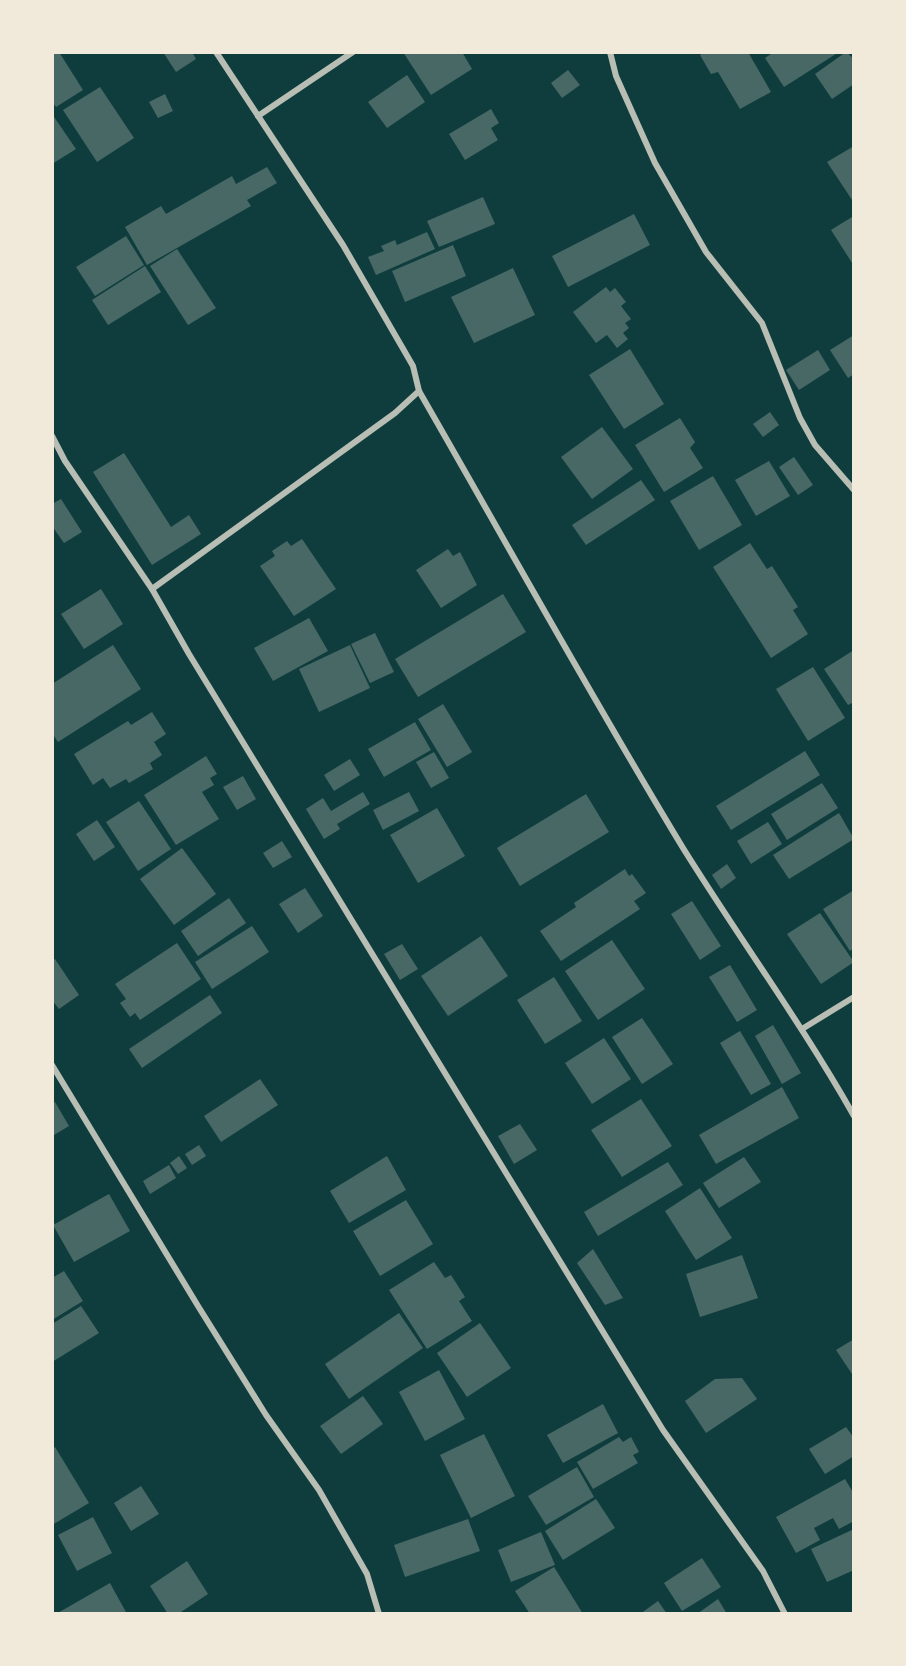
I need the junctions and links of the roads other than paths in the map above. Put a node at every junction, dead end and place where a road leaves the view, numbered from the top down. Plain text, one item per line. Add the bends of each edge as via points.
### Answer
1 (216, 52) edge
2 (353, 52) edge
3 (610, 52) edge
4 (258, 116) junction
5 (419, 392) junction
6 (52, 436) edge
7 (854, 490) edge
8 (152, 589) junction
9 (854, 997) edge
10 (802, 1029) junction
11 (52, 1065) edge
12 (854, 1116) edge
13 (380, 1614) edge
14 (785, 1614) edge

1 - 4 street
2 - 4 street
3 - 7 street via 616,76 655,163 705,252 762,323 800,418 816,445
4 - 5 street via 343,245 413,366
5 - 8 street
5 - 10 street via 667,822 724,915
6 - 8 street
8 - 14 street via 619,1359 663,1430 763,1571
9 - 10 street
10 - 12 street
11 - 13 street via 266,1415 319,1490 367,1574

